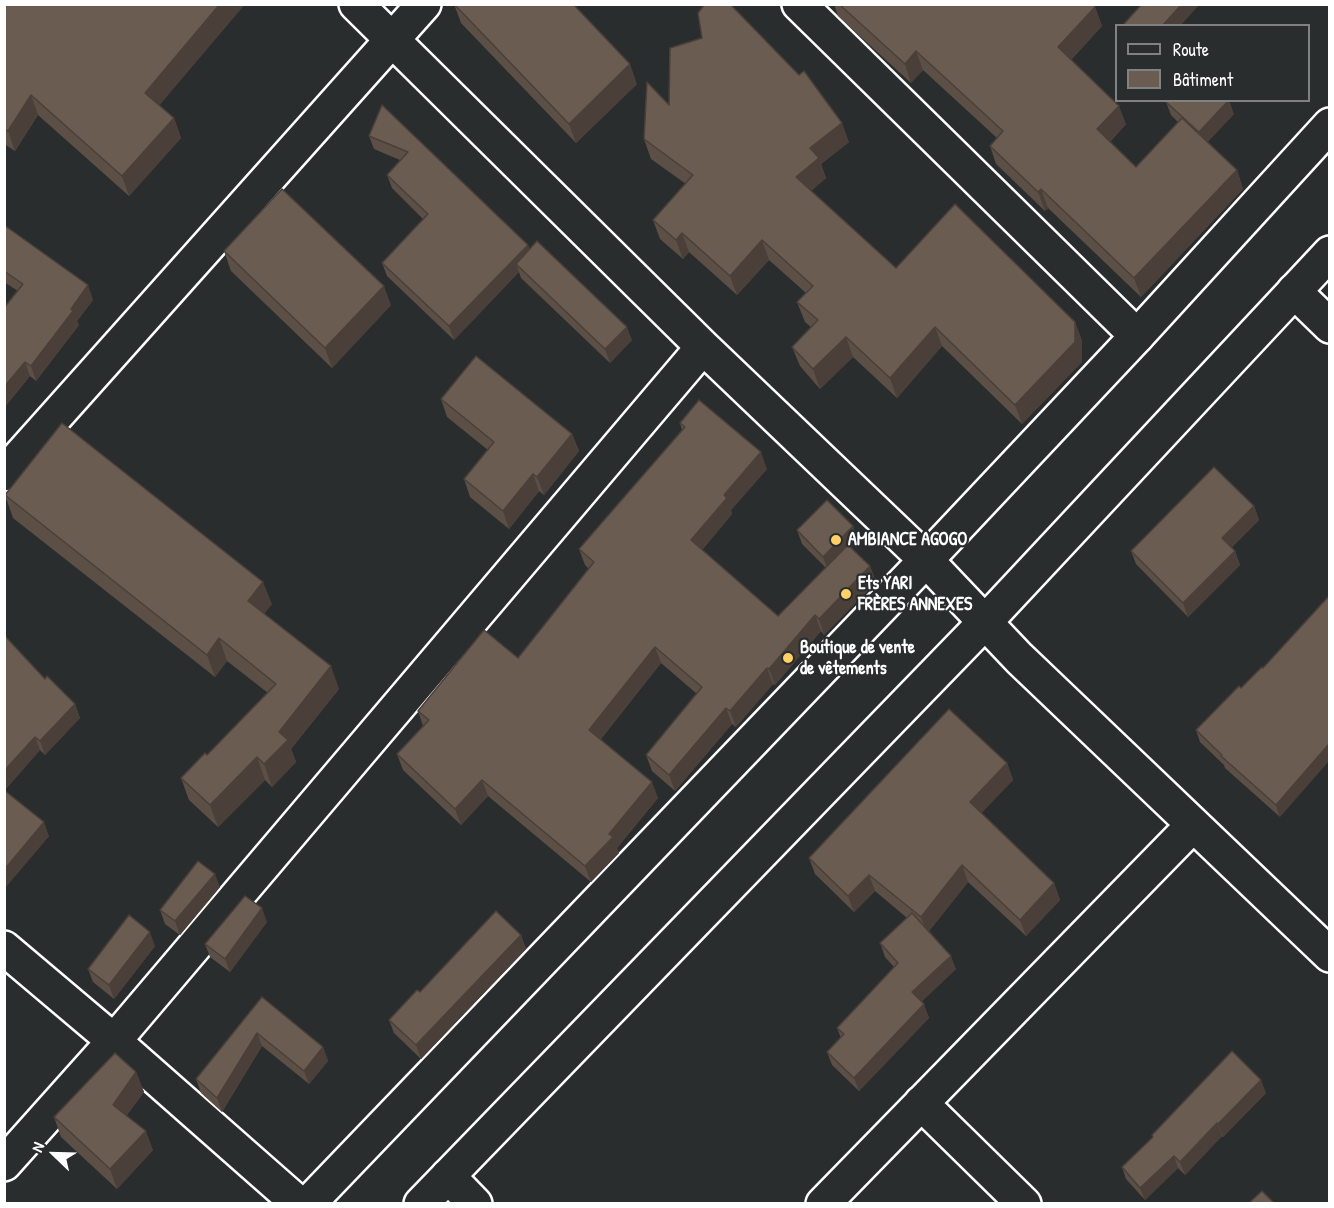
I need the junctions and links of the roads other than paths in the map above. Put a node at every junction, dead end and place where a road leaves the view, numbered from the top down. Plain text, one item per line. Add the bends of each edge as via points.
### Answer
1 (356, 4) edge
2 (424, 4) edge
3 (799, 4) edge
4 (393, 40) junction
5 (1329, 125) edge
6 (1329, 253) edge
7 (1294, 291) junction
8 (1329, 326) edge
9 (1137, 336) junction
10 (703, 347) junction
11 (4, 474) edge
12 (926, 560) junction
13 (986, 621) junction
14 (1193, 825) junction
15 (4, 948) edge
16 (1329, 955) edge
17 (114, 1041) junction
18 (921, 1103) junction
19 (4, 1164) edge
20 (448, 1176) junction
21 (299, 1203) edge
22 (308, 1203) edge
23 (422, 1203) edge
24 (475, 1203) edge
25 (823, 1203) edge
26 (1024, 1203) edge

1 - 4 street
2 - 4 street
3 - 9 street
4 - 10 street
4 - 11 street
5 - 9 street
6 - 7 street
7 - 8 street
7 - 13 street
9 - 12 street
10 - 12 street
10 - 17 street
12 - 13 street
12 - 22 street
13 - 14 street via 1019,658
13 - 20 street
14 - 16 street
14 - 18 street
15 - 17 street
17 - 19 street
17 - 21 street
18 - 25 street
18 - 26 street
20 - 23 street
20 - 24 street

